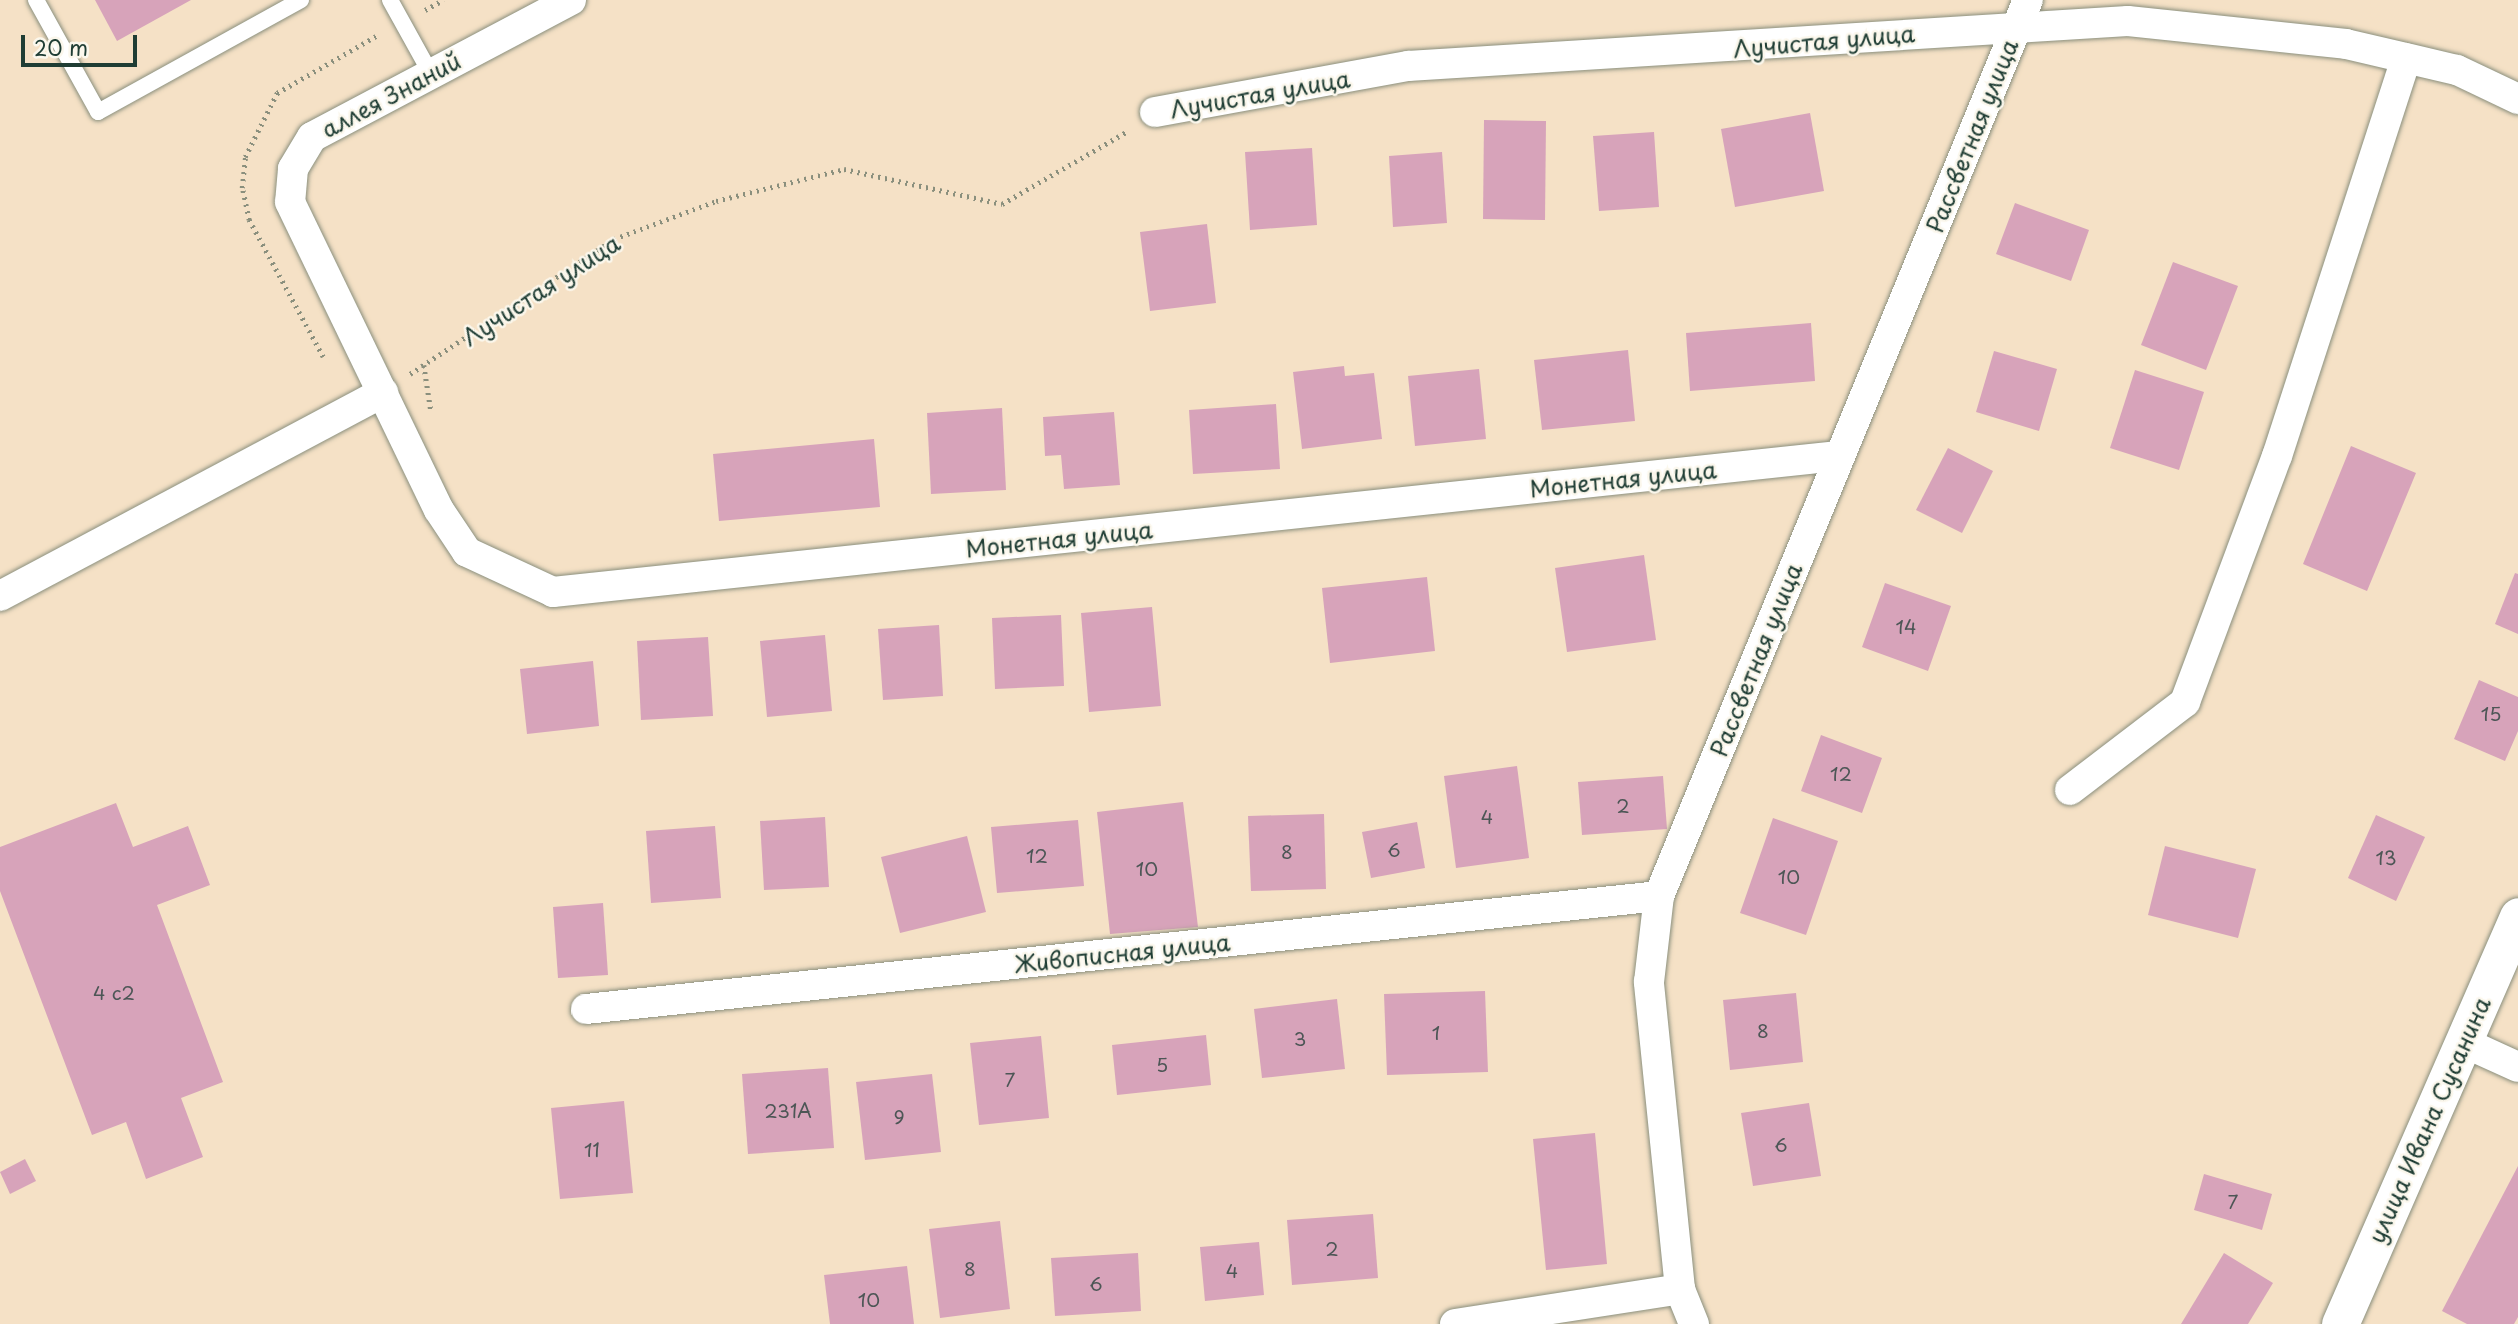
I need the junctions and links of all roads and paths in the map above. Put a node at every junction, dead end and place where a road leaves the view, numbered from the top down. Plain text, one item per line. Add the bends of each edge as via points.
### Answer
1 (36, 0) edge
2 (302, 0) edge
3 (390, 0) edge
4 (571, 0) edge
5 (2023, 12) edge
6 (2406, 58) junction
7 (430, 74) junction
8 (2518, 99) edge
9 (1155, 112) joint
10 (383, 392) junction
11 (1839, 456) junction
12 (0, 596) edge
13 (2070, 790) dead end
14 (1659, 896) junction
15 (2518, 916) edge
16 (586, 1010) dead end
17 (2463, 1042) junction
18 (2518, 1067) edge
19 (1680, 1289) junction
20 (1455, 1324) edge
21 (1694, 1324) edge
22 (2340, 1324) edge

1 - 2 lane via 97,112
3 - 7 lane
4 - 7 street, аллея Знаний
5 - 6 street, Лучистая улица via 2346,44
5 - 9 street, Лучистая улица via 1742,48 1408,66
5 - 11 street, Рассветная улица
6 - 8 street, Лучистая улица via 2457,70
6 - 13 street via 2277,456 2185,702
7 - 10 street, аллея Знаний via 312,137 293,169 296,223
9 - 10 path, Лучистая улица via 1089,159 1002,204 845,169 716,201 614,239
10 - 11 street, Монетная улица via 467,552 553,592
10 - 12 street
11 - 14 street, Рассветная улица
14 - 16 street, Живописная улица
14 - 19 street, Рассветная улица via 1649,982
15 - 17 street, улица Ивана Сусанина
17 - 18 street
17 - 22 street, улица Ивана Сусанина
19 - 20 street
19 - 21 street, Рассветная улица

